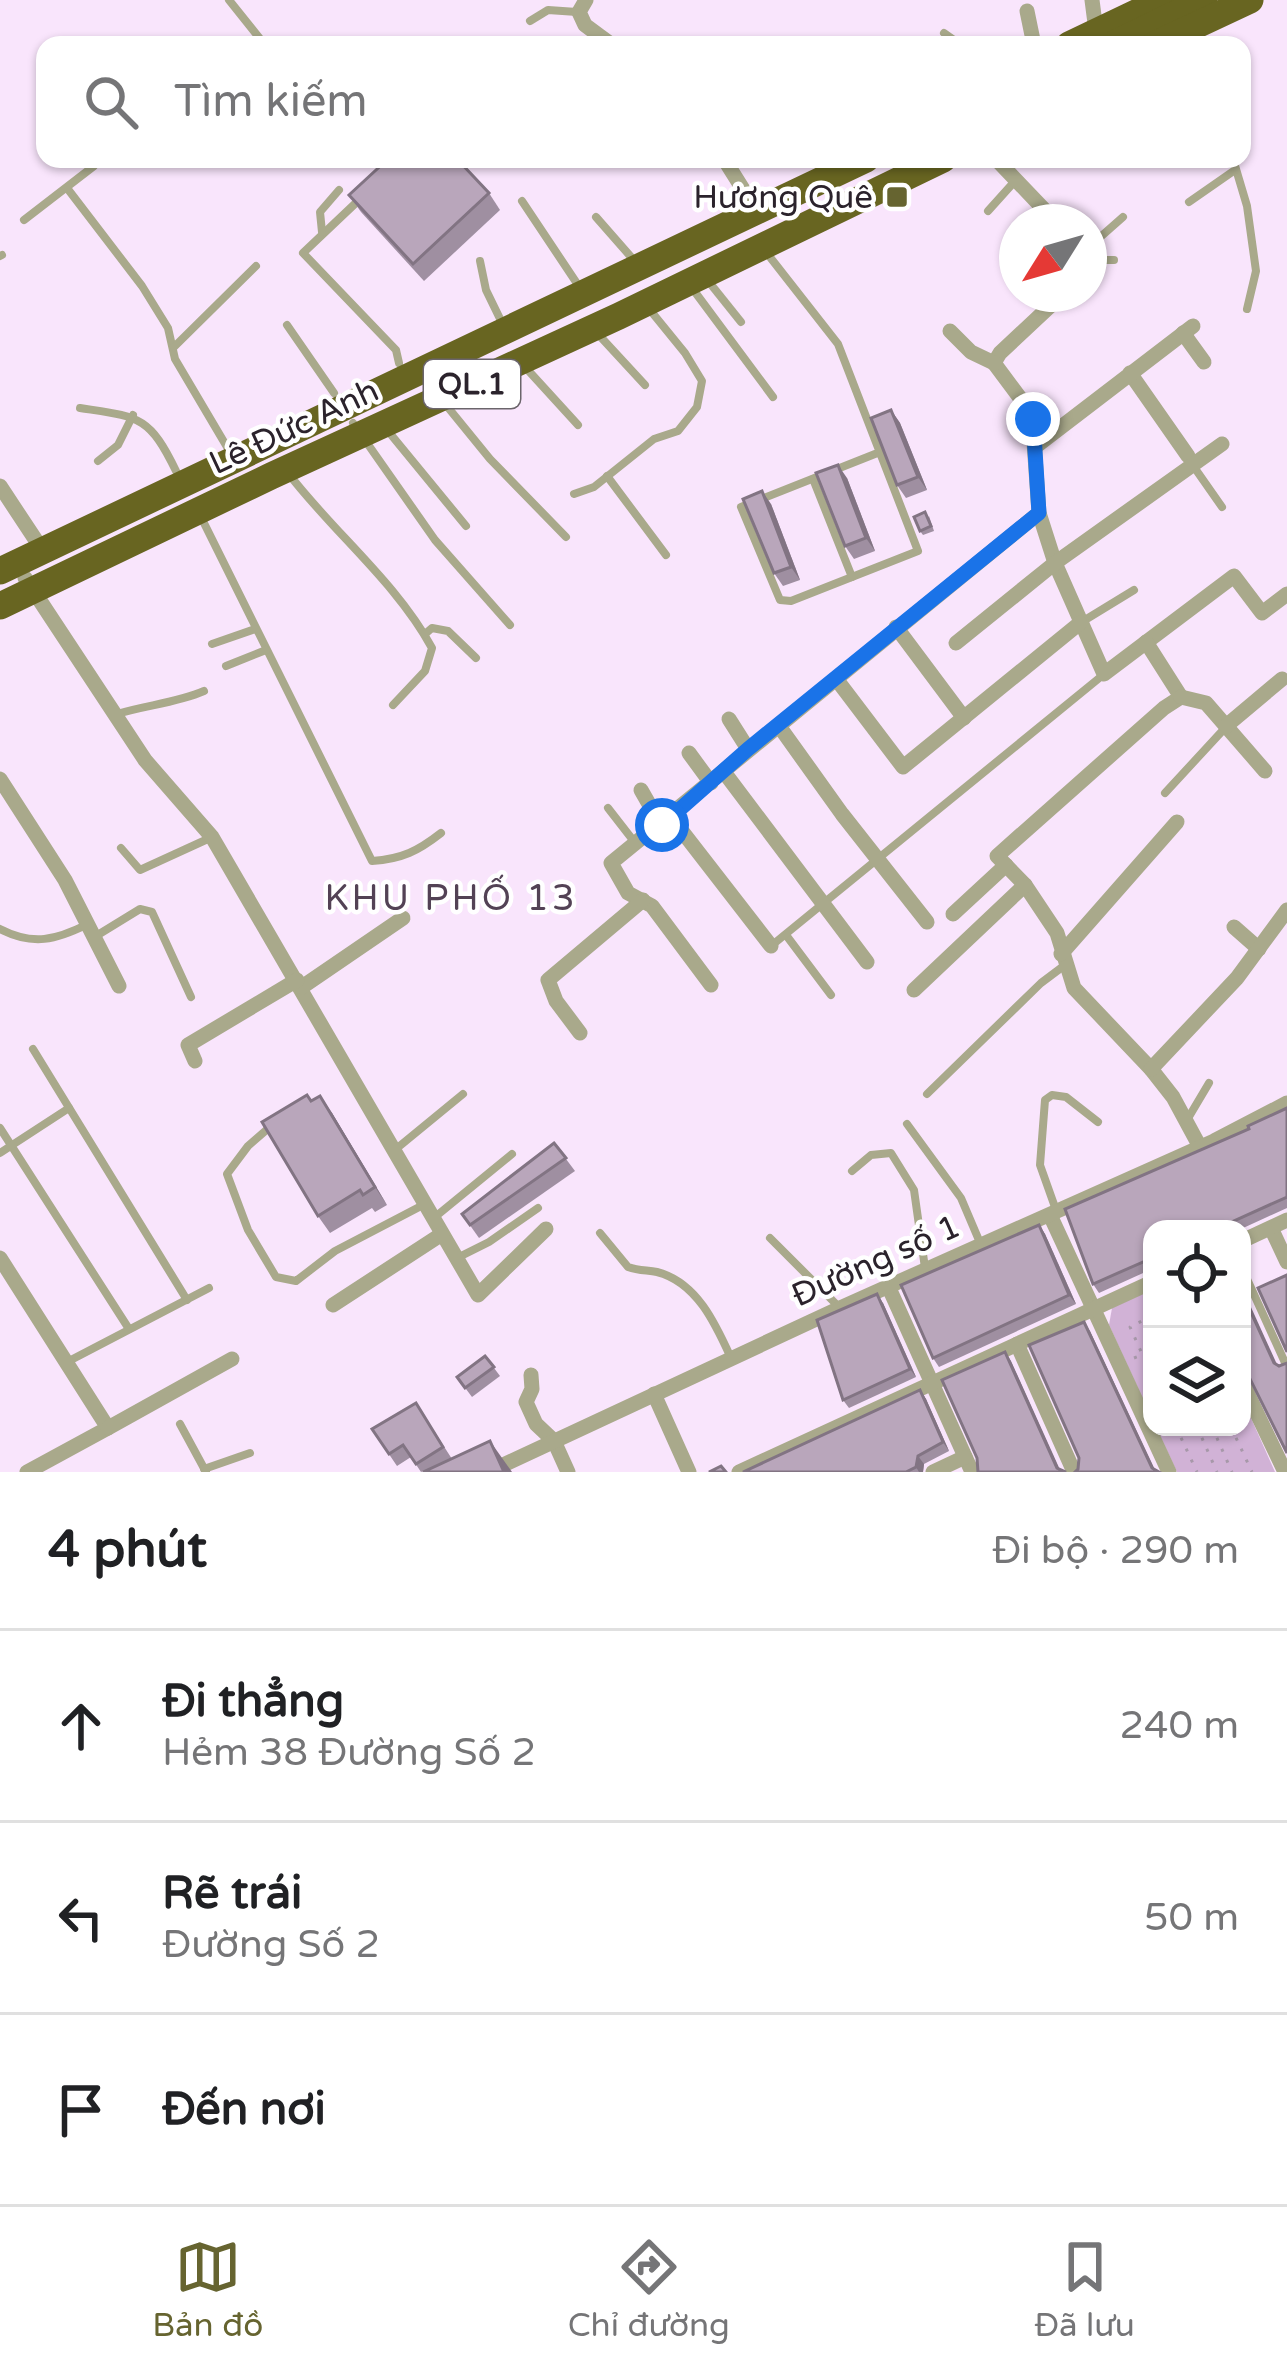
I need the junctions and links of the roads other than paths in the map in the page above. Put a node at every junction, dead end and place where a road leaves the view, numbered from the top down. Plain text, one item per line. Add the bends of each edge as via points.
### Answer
1 (230, 0) edge
2 (1092, 0) edge
3 (1162, 0) edge
4 (1204, 0) edge
5 (1250, 0) edge
6 (1276, 0) edge
7 (582, 6) edge
8 (1028, 11) dead end
9 (530, 21) dead end
10 (944, 33) dead end
11 (258, 36) edge
12 (599, 36) edge
13 (948, 36) edge
14 (1032, 36) edge
15 (1103, 36) edge
16 (1107, 36) edge
17 (1109, 36) edge
18 (1173, 36) edge
19 (1200, 36) edge
20 (92, 168) edge
21 (730, 168) edge
22 (824, 168) edge
23 (846, 168) edge
24 (894, 168) edge
25 (925, 168) edge
26 (1005, 168) edge
27 (1235, 170) joint
28 (1016, 180) junction
29 (68, 188) junction
30 (339, 190) dead end
31 (363, 196) edge
32 (522, 201) dead end
33 (751, 202) junction
34 (1189, 202) dead end
35 (1039, 204) edge
36 (988, 211) dead end
37 (596, 217) dead end
38 (1123, 217) dead end
39 (24, 220) dead end
40 (1107, 231) edge
41 (322, 233) junction
42 (763, 247) junction
43 (631, 257) junction
44 (1107, 260) edge
45 (1114, 260) dead end
46 (480, 261) dead end
47 (256, 266) dead end
48 (696, 279) junction
49 (576, 282) junction
50 (645, 304) junction
51 (1247, 309) dead end
52 (1045, 312) edge
53 (742, 322) dead end
54 (502, 323) junction
55 (287, 325) dead end
56 (593, 328) junction
57 (950, 332) dead end
58 (172, 348) junction
59 (520, 362) junction
60 (1204, 362) dead end
61 (399, 363) junction
62 (994, 363) junction
63 (1130, 373) junction
64 (645, 385) dead end
65 (334, 393) junction
66 (441, 398) junction
67 (773, 398) dead end
68 (80, 408) dead end
69 (134, 415) junction
70 (578, 425) dead end
71 (366, 428) junction
72 (1222, 444) dead end
73 (227, 447) junction
74 (1035, 447) junction
75 (880, 452) junction
76 (98, 461) dead end
77 (1191, 461) junction
78 (283, 463) junction
79 (176, 471) junction
80 (607, 476) junction
81 (813, 478) junction
82 (0, 486) edge
83 (574, 494) dead end
84 (1222, 507) dead end
85 (198, 511) junction
86 (1039, 513) junction
87 (466, 526) dead end
88 (566, 537) dead end
89 (40, 546) junction
90 (665, 554) dead end
91 (0, 556) edge
92 (1055, 563) junction
93 (852, 577) junction
94 (14, 582) edge
95 (1134, 590) dead end
96 (1287, 593) edge
97 (0, 606) edge
98 (1080, 623) junction
99 (511, 625) dead end
100 (896, 627) junction
101 (255, 628) junction
102 (424, 634) junction
103 (1146, 643) junction
104 (212, 644) dead end
105 (956, 644) dead end
106 (266, 650) junction
107 (476, 658) dead end
108 (226, 666) dead end
109 (1104, 674) junction
110 (1282, 679) dead end
111 (837, 680) junction
112 (204, 691) dead end
113 (1181, 697) junction
114 (393, 705) dead end
115 (115, 714) junction
116 (964, 718) junction
117 (729, 719) dead end
118 (779, 726) junction
119 (1226, 726) junction
120 (748, 749) junction
121 (689, 753) dead end
122 (1265, 771) dead end
123 (717, 777) junction
124 (0, 779) edge
125 (640, 790) dead end
126 (1166, 793) dead end
127 (608, 808) dead end
128 (666, 821) junction
129 (1177, 822) dead end
130 (441, 832) dead end
131 (212, 837) junction
132 (636, 844) junction
133 (121, 848) dead end
134 (877, 858) junction
135 (1006, 865) junction
136 (1025, 885) junction
137 (643, 900) junction
138 (825, 902) junction
139 (1287, 910) edge
140 (953, 914) dead end
141 (403, 918) dead end
142 (927, 922) dead end
143 (1234, 927) dead end
144 (0, 929) edge
145 (93, 929) junction
146 (786, 934) junction
147 (771, 946) joint
148 (1259, 949) junction
149 (1063, 959) junction
150 (867, 962) dead end
151 (299, 983) junction
152 (711, 985) dead end
153 (119, 986) dead end
154 (914, 990) dead end
155 (831, 995) dead end
156 (190, 997) dead end
157 (580, 1033) dead end
158 (33, 1049) dead end
159 (196, 1061) dead end
160 (1151, 1069) junction
161 (1209, 1083) dead end
162 (463, 1094) dead end
163 (927, 1094) dead end
164 (1287, 1103) edge
165 (69, 1108) junction
166 (1186, 1121) junction
167 (276, 1122) edge
168 (1098, 1122) dead end
169 (907, 1124) dead end
170 (0, 1128) edge
171 (11, 1146) junction
172 (1200, 1147) junction
173 (395, 1150) junction
174 (0, 1154) edge
175 (512, 1154) dead end
176 (852, 1171) dead end
177 (538, 1208) dead end
178 (1053, 1214) junction
179 (434, 1218) junction
180 (1279, 1224) edge
181 (546, 1229) dead end
182 (601, 1233) dead end
183 (1251, 1237) edge
184 (770, 1238) dead end
185 (981, 1246) junction
186 (0, 1258) edge
187 (456, 1258) junction
188 (1287, 1262) edge
189 (925, 1272) junction
190 (1143, 1286) edge
191 (209, 1288) dead end
192 (889, 1288) junction
193 (1251, 1288) edge
194 (187, 1300) junction
195 (333, 1305) dead end
196 (1095, 1307) junction
197 (840, 1308) junction
198 (129, 1329) junction
199 (1016, 1344) junction
200 (232, 1359) dead end
201 (731, 1360) junction
202 (65, 1363) junction
203 (1287, 1367) edge
204 (531, 1376) dead end
205 (933, 1382) junction
206 (654, 1394) junction
207 (1251, 1401) edge
208 (180, 1424) dead end
209 (108, 1428) junction
210 (554, 1441) junction
211 (250, 1453) dead end
212 (968, 1465) edge
213 (205, 1471) edge
214 (26, 1472) edge
215 (488, 1472) edge
216 (568, 1472) edge
217 (689, 1472) edge
218 (739, 1472) edge
219 (933, 1472) edge
220 (1074, 1472) edge
221 (1169, 1472) edge
222 (1285, 1472) edge

1 - 11 lane
2 - 15 street
3 - 16 highway
4 - 17 highway
5 - 18 highway
6 - 19 highway
7 - 9 lane
7 - 12 street via 585,26
8 - 14 street
10 - 13 lane
20 - 29 lane
21 - 33 street
22 - 33 highway, Lê Đức Anh / QL.1
23 - 54 highway, Lê Đức Anh / QL.1
24 - 71 highway, Lê Đức Anh / QL.1
25 - 42 highway, Lê Đức Anh / QL.1
26 - 28 street
27 - 34 lane
27 - 51 lane via 1256,271
28 - 35 street
28 - 36 lane
29 - 39 lane
29 - 58 lane via 142,286
30 - 41 lane via 320,212
31 - 41 lane
32 - 49 lane
33 - 43 highway, Lê Đức Anh / QL.1
37 - 43 lane
38 - 40 lane
41 - 61 lane via 303,253 396,350
42 - 48 highway, Lê Đức Anh / QL.1
42 - 75 lane via 832,334
43 - 49 highway, Lê Đức Anh / QL.1
44 - 45 lane
46 - 54 lane
47 - 58 lane
48 - 50 highway, Lê Đức Anh / QL.1
48 - 53 lane
48 - 67 lane via 695,296
49 - 54 highway, Lê Đức Anh / QL.1
50 - 56 highway, Lê Đức Anh / QL.1
50 - 80 lane via 701,381 697,407 678,431 654,439
52 - 62 street
54 - 61 highway, Lê Đức Anh / QL.1
54 - 89 highway, Lê Đức Anh / QL.1
55 - 65 lane
56 - 59 highway, Lê Đức Anh / QL.1
56 - 64 lane
57 - 62 street
58 - 73 lane
59 - 66 highway, Lê Đức Anh / QL.1
59 - 70 lane
60 - 63 street via 1188,330
61 - 65 highway, Lê Đức Anh / QL.1
62 - 74 street via 1032,414
63 - 74 street
63 - 77 street
65 - 73 highway, Lê Đức Anh / QL.1
66 - 71 highway, Lê Đức Anh / QL.1
66 - 88 lane
68 - 69 lane
69 - 76 lane
69 - 79 lane via 162,442
71 - 78 highway, Lê Đức Anh / QL.1
71 - 87 lane
71 - 99 lane via 435,540
72 - 77 street
73 - 79 highway, Lê Đức Anh / QL.1
74 - 86 street
75 - 81 lane
75 - 93 lane via 918,550
77 - 84 lane
77 - 92 street
78 - 85 highway, Lê Đức Anh / QL.1
78 - 94 highway, Lê Đức Anh / QL.1
78 - 102 lane
79 - 89 highway, Lê Đức Anh / QL.1
80 - 83 lane
80 - 90 lane
81 - 93 lane
81 - 93 lane via 741,507 775,594 791,601
82 - 89 street
85 - 94 highway, Lê Đức Anh / QL.1
85 - 101 lane
86 - 92 street
86 - 100 street
89 - 91 highway, Lê Đức Anh / QL.1
89 - 94 highway, Lê Đức Anh / QL.1
92 - 98 street
92 - 105 street
94 - 97 highway, Lê Đức Anh / QL.1
94 - 115 street
95 - 98 lane
96 - 103 street via 1262,613 1234,576
98 - 109 street
98 - 116 street
100 - 111 street
100 - 116 street
101 - 104 lane
101 - 106 lane
102 - 107 lane via 448,632
102 - 114 lane via 432,648 424,671
103 - 109 street
103 - 113 street
106 - 108 lane
106 - 130 lane via 372,861 417,852
109 - 134 lane
110 - 119 street
111 - 116 street via 903,767
111 - 118 street
112 - 115 lane
113 - 119 street via 1205,703
113 - 135 street via 997,856
115 - 131 street
117 - 120 street
118 - 120 street
118 - 134 street
119 - 122 street
119 - 126 lane
120 - 123 street
121 - 123 street
123 - 128 street
123 - 138 street
124 - 145 street
125 - 128 street
127 - 132 lane
128 - 132 street
128 - 147 street
129 - 149 street
131 - 133 lane via 140,870
131 - 151 street
132 - 137 street via 611,863 628,893
134 - 138 lane
134 - 142 street
135 - 136 street
135 - 140 street
136 - 149 street via 1057,933
136 - 154 street
137 - 152 street
137 - 157 street via 548,980
138 - 146 lane
138 - 150 street
139 - 148 street
141 - 151 street
143 - 148 street
144 - 145 lane via 55,940
145 - 153 street
145 - 156 lane via 140,908 152,912
146 - 147 lane
146 - 155 lane
148 - 160 street
149 - 160 street via 1074,988
149 - 163 lane
151 - 159 street via 188,1045
151 - 173 street
158 - 165 lane
160 - 166 street
161 - 166 lane
162 - 173 lane
164 - 172 street, Đường số 1
165 - 171 lane
165 - 194 lane
166 - 172 street
167 - 179 lane via 227,1174 277,1276 296,1281 335,1251
168 - 178 lane via 1066,1097 1046,1100 1040,1165
169 - 185 lane via 962,1198
170 - 171 lane
171 - 174 lane
171 - 198 lane
172 - 178 street, Đường số 1
173 - 179 street
175 - 179 lane
176 - 189 lane via 871,1155 891,1154 914,1190
177 - 187 lane
178 - 185 street, Đường số 1
178 - 196 street
179 - 187 street
179 - 195 street
180 - 183 street
180 - 188 street
181 - 187 street via 478,1295
182 - 201 lane via 628,1267 683,1286 712,1316
184 - 197 lane
185 - 189 street, Đường số 1
186 - 202 street
189 - 192 street, Đường số 1
190 - 196 street
191 - 194 lane
192 - 197 street, Đường số 1
192 - 205 street
193 - 203 lane
194 - 198 lane
196 - 199 street
196 - 221 street
197 - 201 street, Đường số 1
198 - 202 lane
199 - 205 street
199 - 220 street
200 - 209 street
201 - 206 street, Đường số 1
202 - 209 street
204 - 210 street via 526,1402
205 - 212 street
205 - 218 street
206 - 210 street, Đường số 1
206 - 217 street
207 - 222 street
208 - 213 lane
209 - 214 street
210 - 215 street, Đường số 1
210 - 216 street
211 - 213 lane
212 - 219 street

